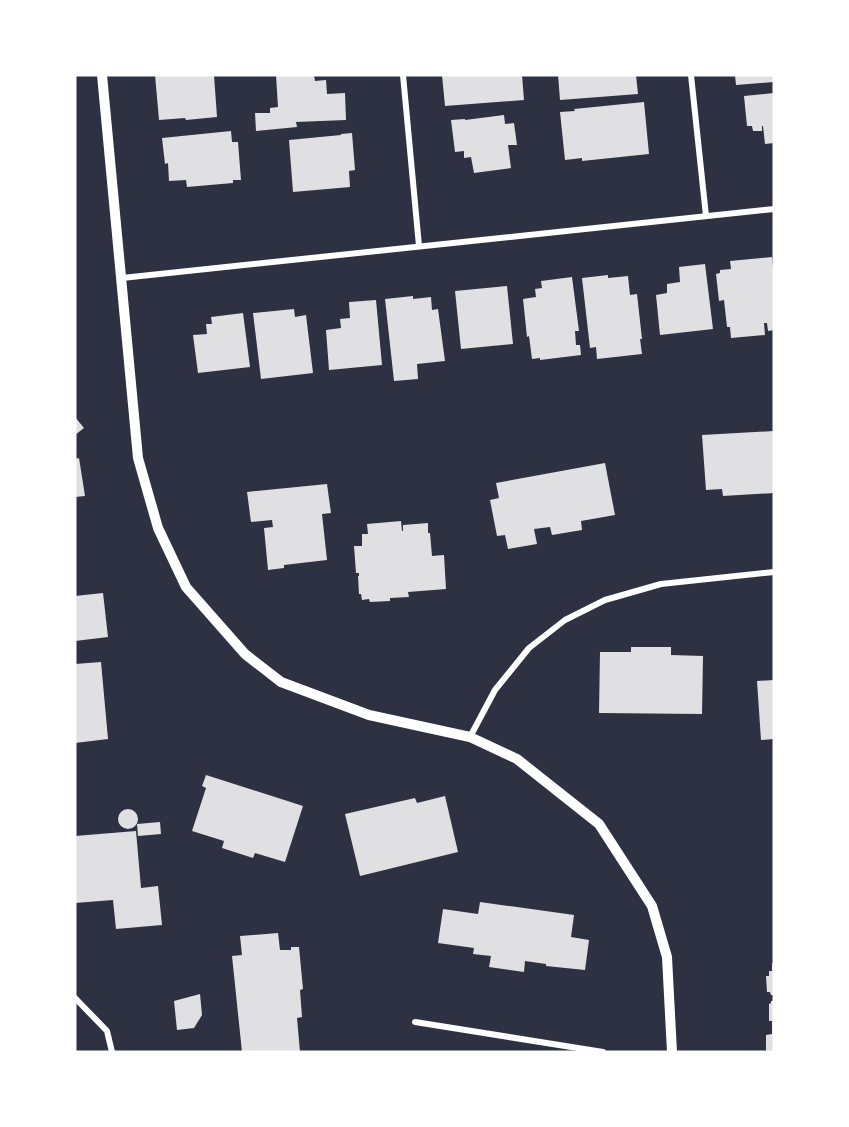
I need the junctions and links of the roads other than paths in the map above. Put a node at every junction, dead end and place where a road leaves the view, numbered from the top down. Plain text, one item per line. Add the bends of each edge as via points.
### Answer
1 (102, 75) edge
2 (403, 75) edge
3 (691, 75) edge
4 (774, 209) edge
5 (706, 216) junction
6 (419, 246) junction
7 (122, 278) junction
8 (774, 572) edge
9 (470, 737) junction
10 (75, 998) edge
11 (416, 1022) dead end
12 (112, 1052) edge
13 (603, 1052) edge
14 (672, 1052) edge

1 - 7 street
2 - 6 street
3 - 5 street
4 - 5 street
5 - 6 street
6 - 7 street
7 - 9 street via 138,458 158,528 186,587 245,654 281,682 369,715
8 - 9 street via 661,584 605,600 565,620 529,648 495,690
9 - 14 street via 518,759 599,824 652,906 667,957
10 - 12 street via 107,1031
11 - 13 street

